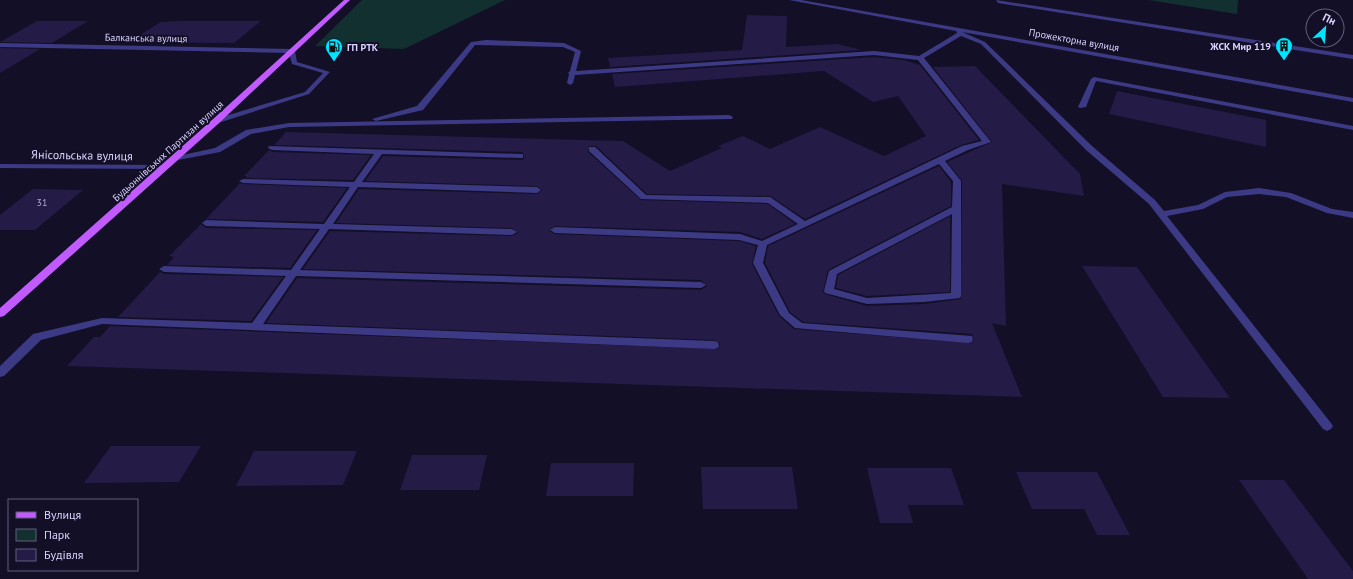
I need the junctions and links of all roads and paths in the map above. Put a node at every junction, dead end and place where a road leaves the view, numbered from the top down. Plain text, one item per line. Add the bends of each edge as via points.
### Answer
1 (347, 0) edge
2 (792, 0) edge
3 (836, 0) edge
4 (998, 1) edge
5 (828, 6) junction
6 (960, 32) junction
7 (0, 45) edge
8 (292, 51) junction
9 (1353, 57) edge
10 (920, 58) junction
11 (571, 73) junction
12 (570, 83) dead end
13 (1353, 100) edge
14 (1082, 107) dead end
15 (729, 117) dead end
16 (215, 122) junction
17 (359, 124) junction
18 (1353, 128) edge
19 (272, 148) dead end
20 (592, 149) dead end
21 (379, 152) junction
22 (520, 156) dead end
23 (173, 159) junction
24 (940, 160) junction
25 (0, 166) edge
26 (164, 167) junction
27 (243, 181) dead end
28 (355, 185) junction
29 (537, 190) dead end
30 (957, 208) junction
31 (1161, 214) junction
32 (1353, 215) edge
33 (206, 223) dead end
34 (804, 224) junction
35 (326, 226) junction
36 (555, 230) dead end
37 (512, 232) dead end
38 (762, 244) junction
39 (164, 269) dead end
40 (293, 273) junction
41 (701, 285) dead end
42 (0, 314) edge
43 (255, 327) junction
44 (968, 339) dead end
45 (714, 345) dead end
46 (0, 373) edge
47 (1327, 426) dead end

1 - 8 main road, Будьоннівських Партизан вулиця
2 - 5 street, Прожекторна вулиця
3 - 5 street
4 - 9 street
5 - 6 street, Прожекторна вулиця
6 - 10 street
6 - 13 street, Прожекторна вулиця
6 - 31 street via 983,43 1089,148 1152,202
7 - 8 street, Балканська вулиця
8 - 16 main road, Будьоннівських Партизан вулиця
8 - 16 street via 294,63 327,72 307,93
10 - 11 street via 874,53
10 - 24 street via 987,142 965,148
11 - 12 street
11 - 17 street via 578,51 564,45 473,43 420,108
14 - 18 street via 1094,79
15 - 17 street
16 - 23 main road, Будьоннівських Партизан вулиця
17 - 23 street via 289,125 249,132 217,150
19 - 21 street
20 - 34 street via 644,197 770,200
21 - 22 street
21 - 28 street
23 - 26 main road, Будьоннівських Партизан вулиця
24 - 30 street via 957,181
24 - 34 street
25 - 26 street, Янісольська вулиця
26 - 42 main road, Будьоннівських Партизан вулиця
27 - 28 street
28 - 29 street
28 - 35 street
30 - 30 street via 956,296 867,301 829,291 832,273
31 - 32 street via 1200,207 1225,195 1259,191 1288,195 1330,211
31 - 47 street
33 - 35 street
34 - 38 street
35 - 37 street
35 - 40 street
36 - 38 street via 740,237
38 - 44 street via 758,263 785,315 799,326
39 - 40 street
40 - 41 street
40 - 43 street
43 - 45 street
43 - 46 street via 102,321 37,337

